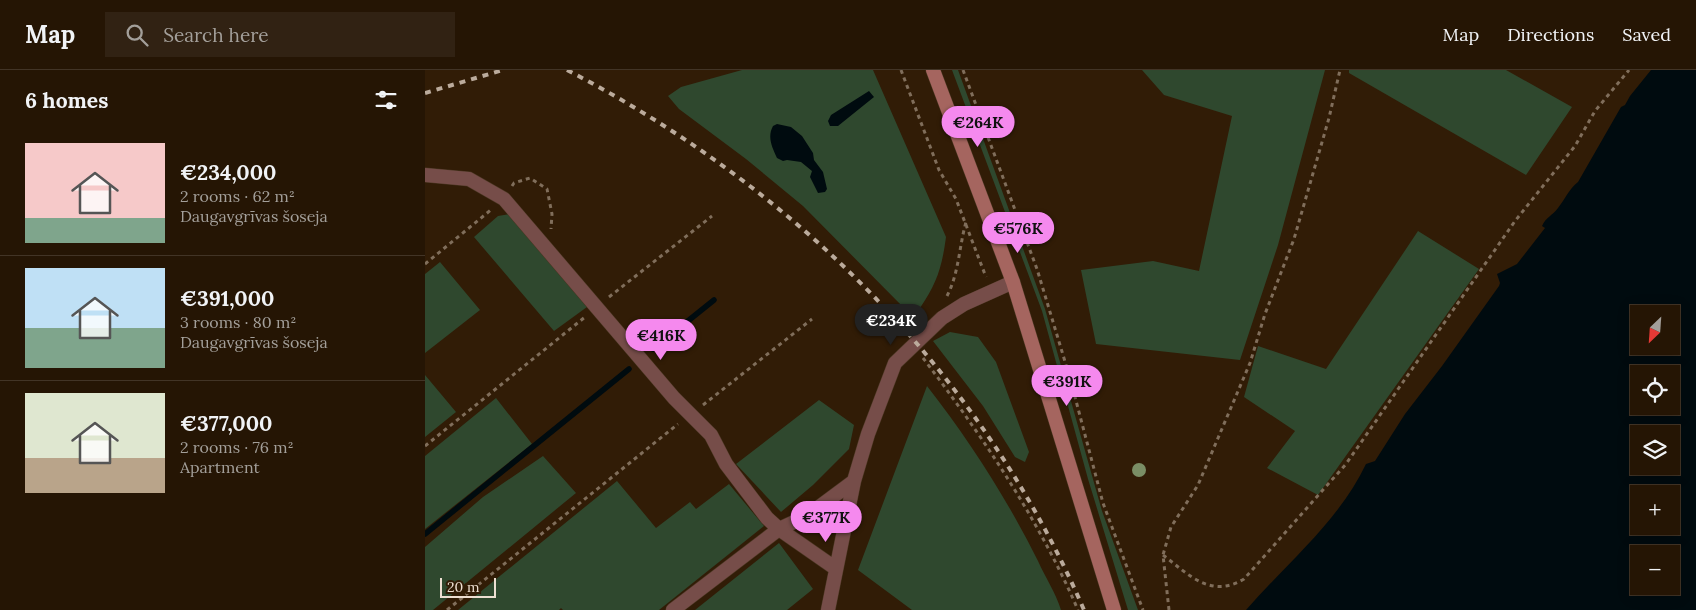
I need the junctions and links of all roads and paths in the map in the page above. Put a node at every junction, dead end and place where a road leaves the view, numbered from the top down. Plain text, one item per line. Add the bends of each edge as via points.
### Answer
1 (901, 70) edge
2 (933, 70) edge
3 (963, 70) edge
4 (1341, 70) edge
5 (1629, 70) edge
6 (425, 175) edge
7 (504, 199) junction
8 (713, 216) dead end
9 (966, 222) junction
10 (548, 250) junction
11 (425, 264) edge
12 (1013, 282) junction
13 (991, 292) junction
14 (597, 307) junction
15 (942, 318) junction
16 (812, 319) dead end
17 (913, 345) junction
18 (691, 414) junction
19 (425, 446) edge
20 (854, 481) junction
21 (779, 529) junction
22 (1163, 555) junction
23 (835, 568) junction
24 (447, 610) edge
25 (673, 610) edge
26 (829, 610) edge
27 (1078, 610) edge
28 (1114, 610) edge
29 (1143, 610) edge
30 (1169, 610) edge

1 - 9 path via 939,170
2 - 12 main road
3 - 29 path via 1037,269 1103,504
4 - 22 path via 1294,239 1250,363 1198,485 1171,527
5 - 22 path via 1595,111 1575,146 1515,221 1346,464 1243,579 1226,588 1215,587 1182,570
6 - 7 street via 469,179
7 - 10 street
7 - 10 path via 514,183 530,178 547,189 552,214
7 - 11 path
8 - 14 path
9 - 13 path
9 - 15 path via 956,271 942,305
10 - 14 street
12 - 13 street
12 - 28 main road
13 - 15 street
14 - 18 street
14 - 19 path
15 - 17 street
16 - 18 path
17 - 20 street via 895,363
17 - 27 path via 1003,468
18 - 21 street via 711,435 726,464
18 - 24 path
20 - 21 street via 807,516
20 - 23 street
21 - 23 street
21 - 25 street
22 - 30 path
23 - 26 street

